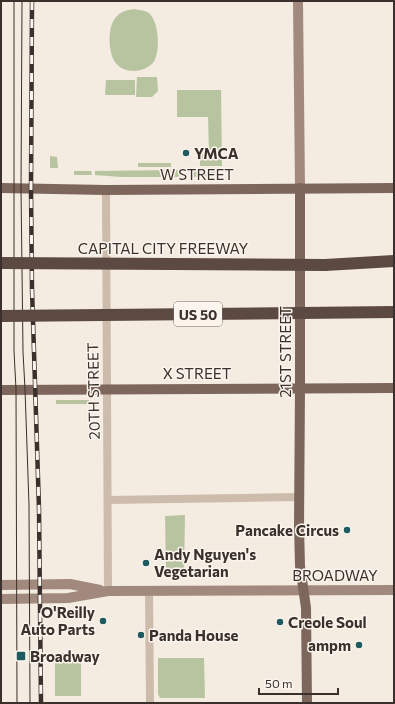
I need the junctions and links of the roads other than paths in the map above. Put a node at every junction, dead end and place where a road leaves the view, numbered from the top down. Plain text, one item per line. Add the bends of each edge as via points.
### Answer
1 (298, 1) edge
2 (1, 188) edge
3 (300, 188) junction
4 (394, 188) edge
5 (106, 190) junction
6 (394, 261) edge
7 (1, 263) edge
8 (325, 265) junction
9 (394, 265) edge
10 (394, 312) edge
11 (1, 316) edge
12 (106, 388) junction
13 (300, 388) junction
14 (394, 388) edge
15 (1, 390) edge
16 (298, 497) junction
17 (108, 500) junction
18 (1, 585) edge
19 (304, 590) junction
20 (394, 590) edge
21 (108, 591) junction
22 (149, 591) junction
23 (1, 599) edge
24 (150, 703) edge
25 (306, 703) edge

1 - 3 main road, 21ST STREET
2 - 5 main road, W STREET
3 - 4 main road, W STREET
3 - 5 main road, W STREET
3 - 13 main road, 21ST STREET
5 - 12 street, 20TH STREET
6 - 8 highway, CAPITAL CITY FREEWAY
7 - 8 highway, CAPITAL CITY FREEWAY, bridge
8 - 9 highway, CAPITAL CITY FREEWAY
10 - 11 highway, US 50, bridge
12 - 13 main road, X STREET
12 - 15 main road, X STREET
12 - 17 street, 20TH STREET
13 - 14 main road, X STREET
13 - 16 main road, 21ST STREET
16 - 17 street
16 - 19 main road, 21ST STREET via 300,566
17 - 21 street, 20TH STREET
18 - 21 main road, BROADWAY via 70,584
19 - 20 main road, BROADWAY
19 - 22 main road, BROADWAY
19 - 25 main road, 21ST STREET
21 - 22 main road, BROADWAY
21 - 23 main road, BROADWAY via 68,598
22 - 24 street

